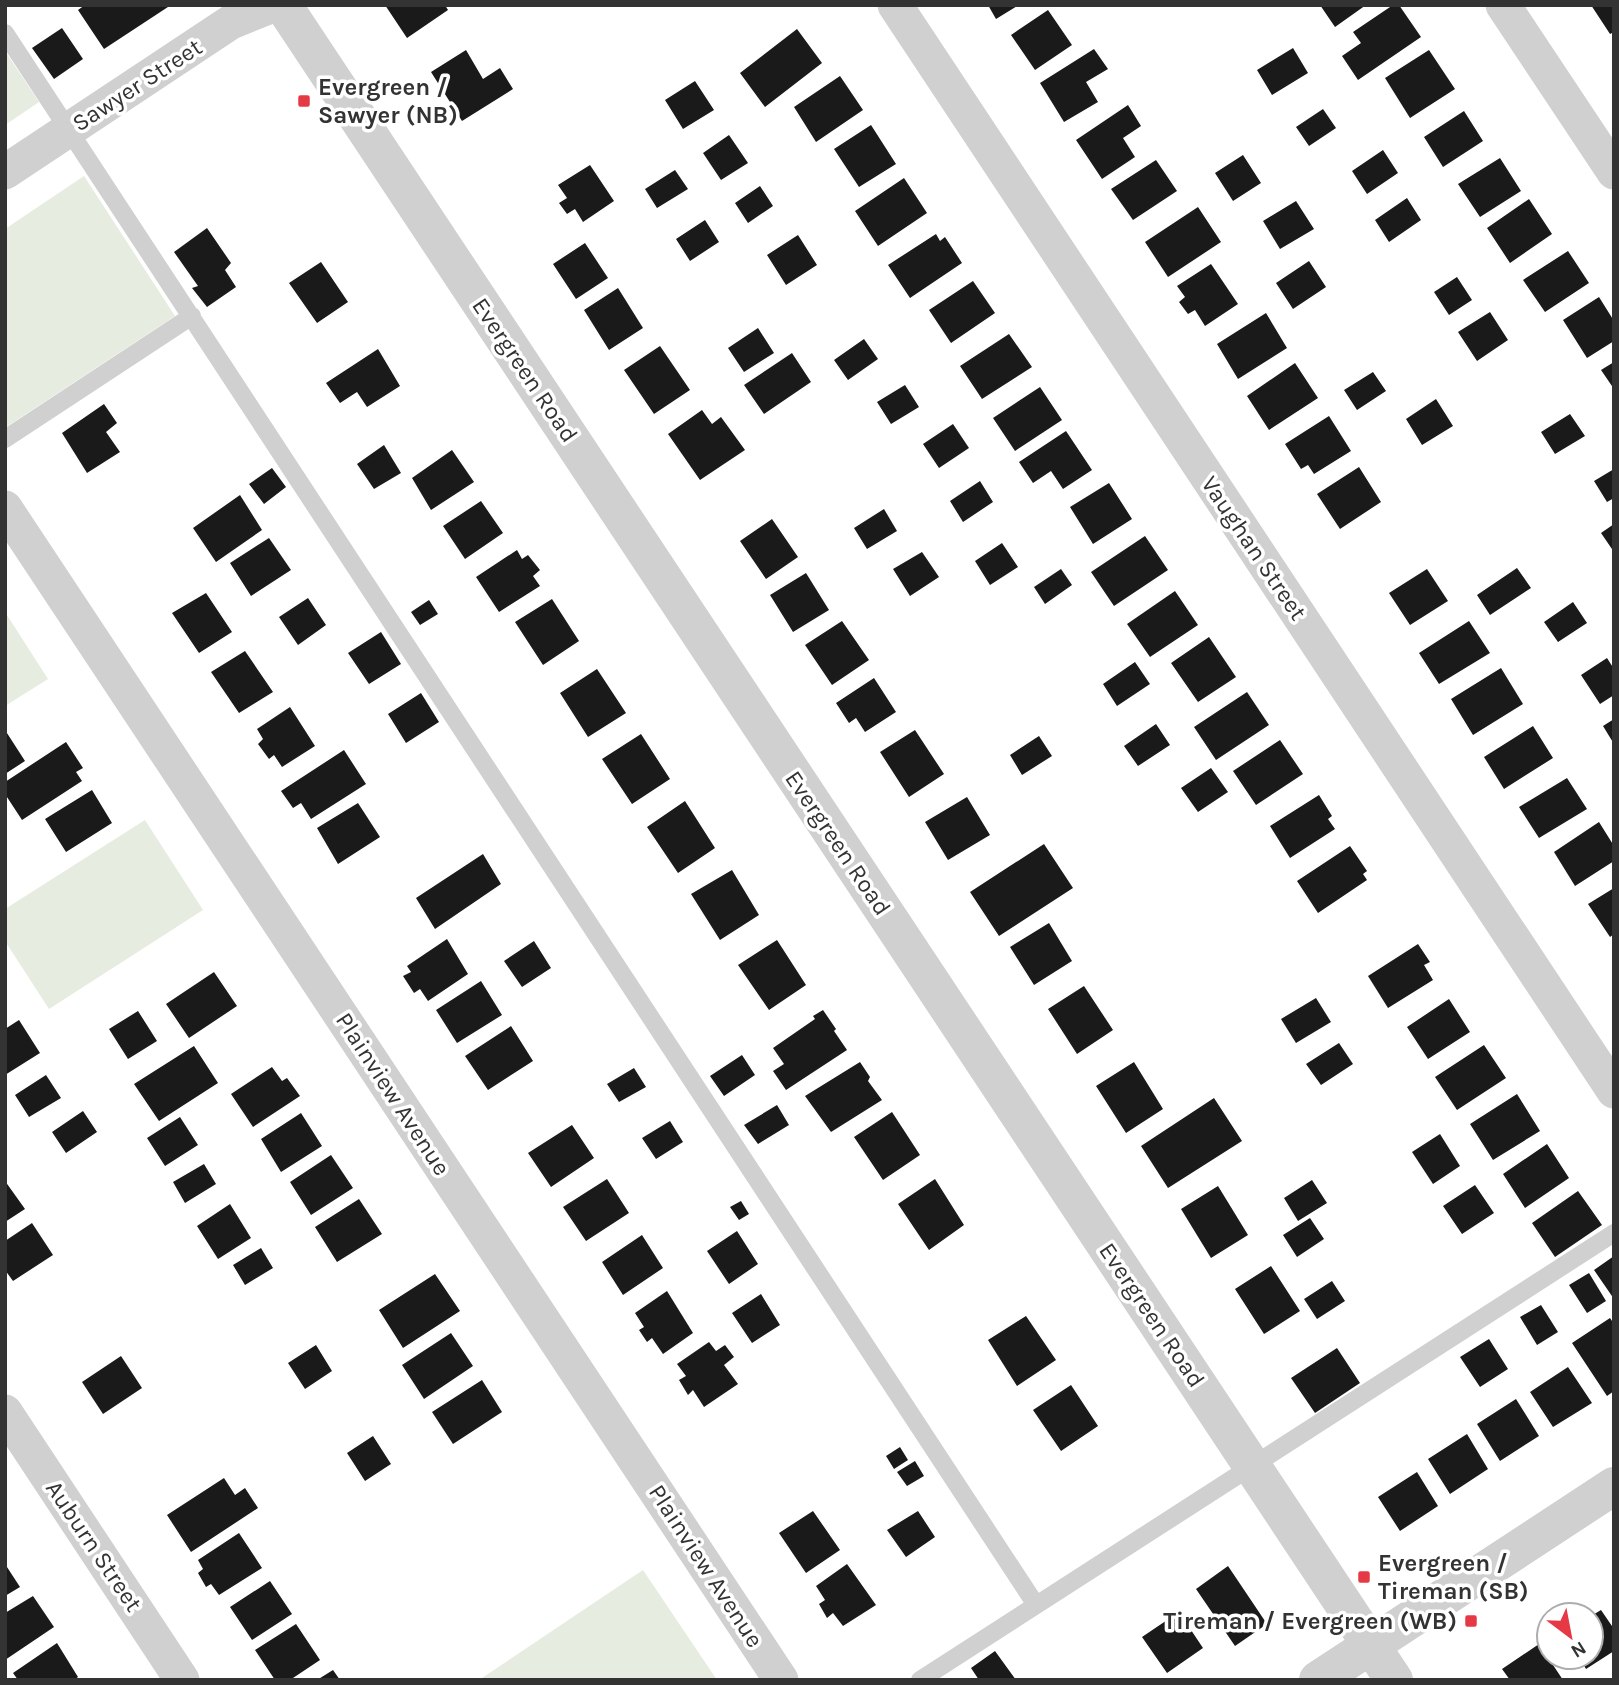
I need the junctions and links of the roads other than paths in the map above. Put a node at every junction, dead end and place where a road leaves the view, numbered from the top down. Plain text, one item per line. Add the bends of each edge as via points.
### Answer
1 (273, 5) edge
2 (283, 5) edge
3 (895, 5) edge
4 (1503, 5) edge
5 (5, 33) edge
6 (69, 129) junction
7 (5, 172) edge
8 (1614, 172) edge
9 (192, 316) junction
10 (5, 439) edge
11 (5, 508) edge
12 (1614, 1091) edge
13 (1614, 1233) edge
14 (5, 1412) edge
15 (1252, 1466) junction
16 (1614, 1486) edge
17 (1036, 1605) junction
18 (1371, 1645) junction
19 (182, 1680) edge
20 (781, 1680) edge
21 (920, 1680) edge
22 (1318, 1680) edge
23 (1394, 1680) edge

1 - 6 street, Sawyer Street via 231,22
2 - 15 street, Evergreen Road
3 - 12 street, Vaughan Street
4 - 8 street
5 - 6 lane
6 - 7 street, Sawyer Street
6 - 9 lane
9 - 10 lane
9 - 17 lane
11 - 20 street, Plainview Avenue
13 - 15 lane
14 - 19 street, Auburn Street
15 - 17 lane
15 - 18 street, Evergreen Road
16 - 18 street
17 - 21 lane
18 - 22 street
18 - 23 street, Evergreen Road

